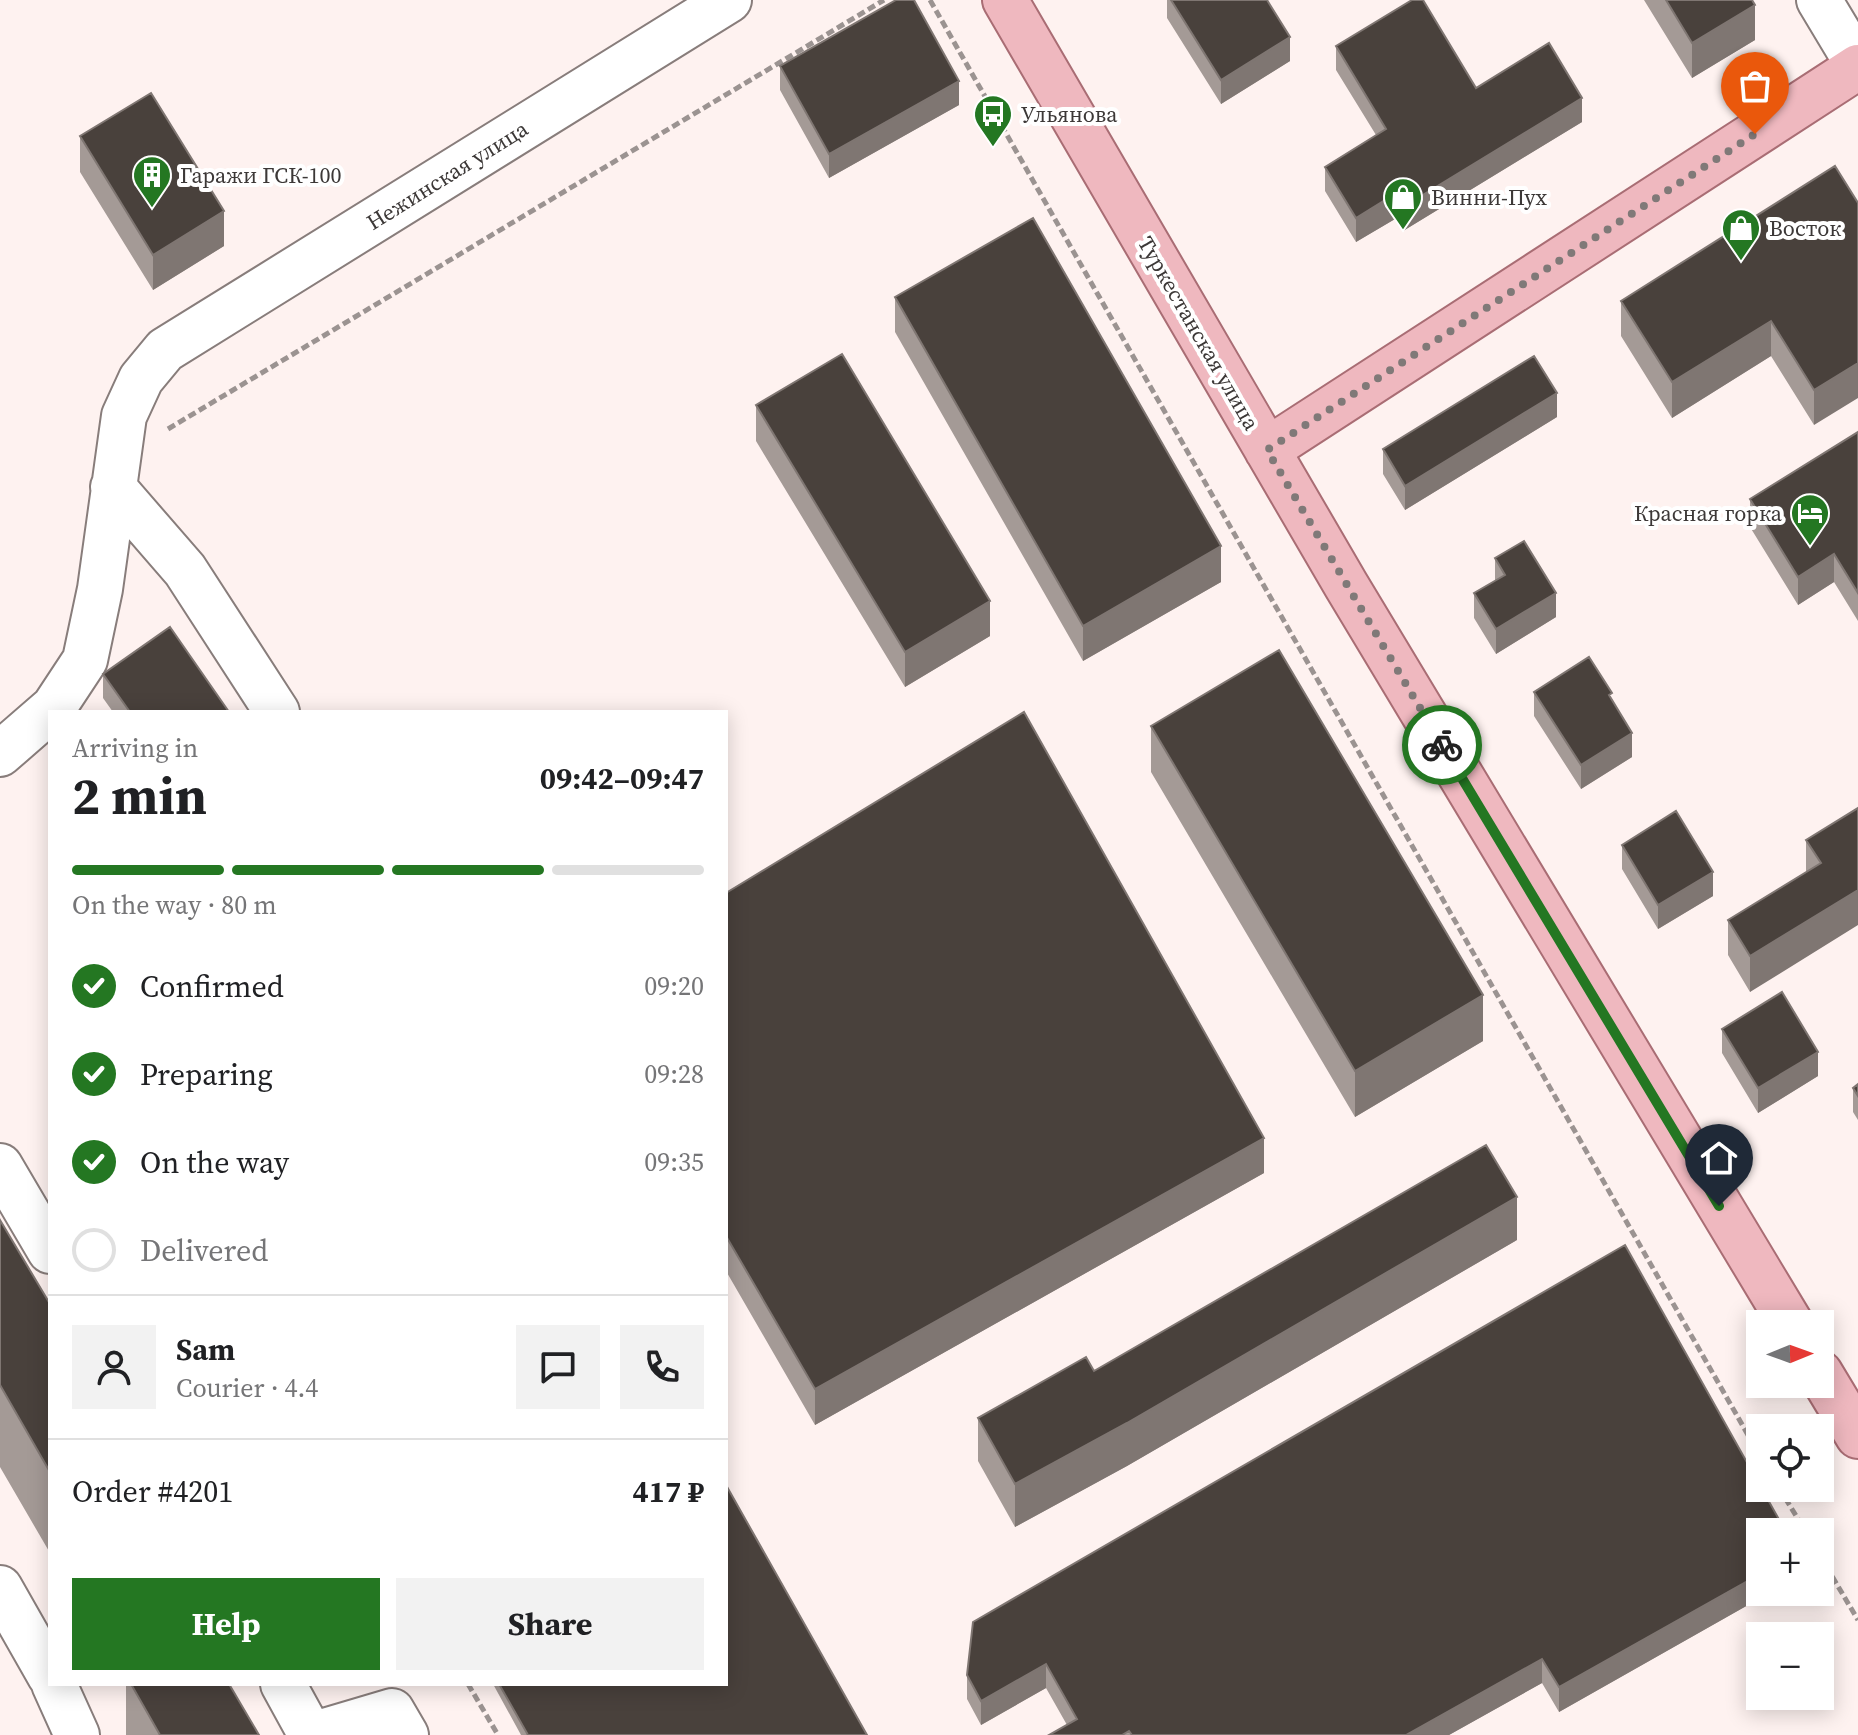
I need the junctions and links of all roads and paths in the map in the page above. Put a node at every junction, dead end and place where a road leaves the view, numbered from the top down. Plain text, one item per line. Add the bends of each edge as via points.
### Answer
1 (884, 0) edge
2 (930, 0) edge
3 (1005, 0) edge
4 (1819, 0) edge
5 (710, 5) edge
6 (1858, 66) edge
7 (161, 437) dead end
8 (1267, 450) junction
9 (113, 487) junction
10 (51, 710) edge
11 (276, 710) edge
12 (48, 712) edge
13 (0, 754) edge
14 (0, 1166) edge
15 (48, 1248) edge
16 (1783, 1310) edge
17 (1834, 1396) edge
18 (1746, 1431) edge
19 (1858, 1436) edge
20 (1834, 1580) edge
21 (0, 1588) edge
22 (1858, 1620) edge
23 (48, 1672) edge
24 (55, 1686) edge
25 (284, 1686) edge
26 (469, 1686) edge
27 (77, 1735) edge
28 (311, 1735) edge
29 (406, 1735) edge
30 (498, 1735) edge

1 - 7 path via 171,426
2 - 18 path
3 - 8 main road, Туркестанская улица
4 - 6 street
5 - 9 street, Нежинская улица via 165,350 141,379 124,416
6 - 8 main road
8 - 16 main road, Туркестанская улица
9 - 10 street, Нежинская улица via 85,660
9 - 11 street via 185,570
12 - 13 street, Нежинская улица
14 - 15 street
17 - 19 main road
20 - 22 path
21 - 23 street
24 - 27 street
25 - 28 street
26 - 30 path
28 - 29 street via 392,1711

